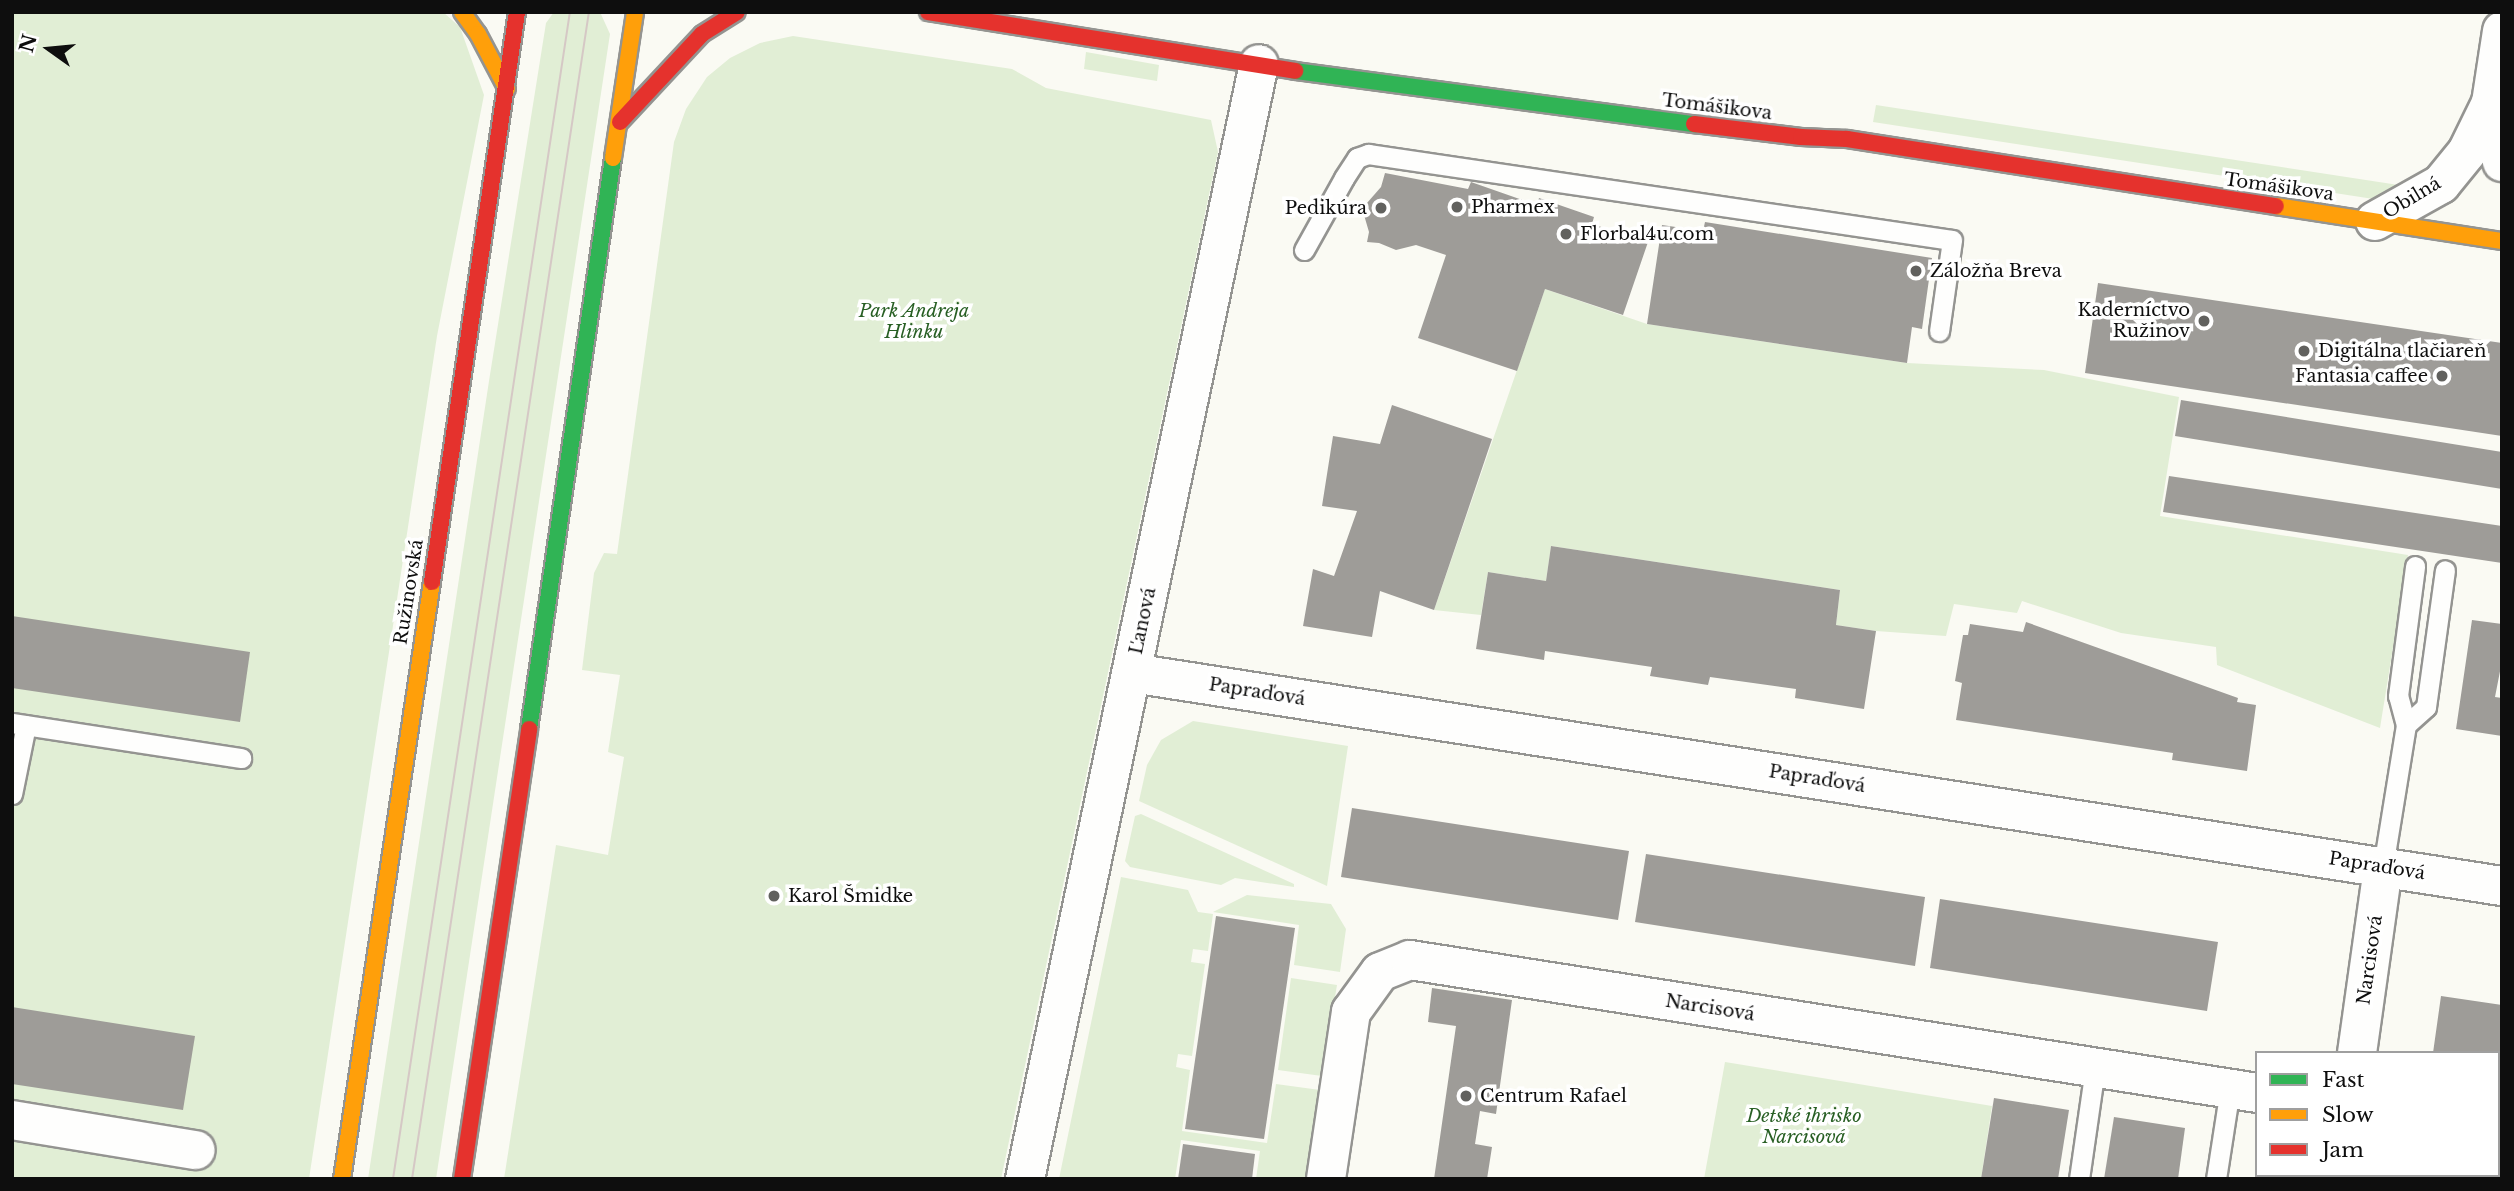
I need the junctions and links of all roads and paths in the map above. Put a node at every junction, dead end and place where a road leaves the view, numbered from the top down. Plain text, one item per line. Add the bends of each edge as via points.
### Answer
1 (462, 12) edge
2 (517, 12) edge
3 (635, 12) edge
4 (737, 12) edge
5 (928, 12) edge
6 (2502, 31) edge
7 (1259, 64) junction
8 (506, 89) junction
9 (2491, 103) junction
10 (620, 122) junction
11 (2502, 162) edge
12 (2375, 221) junction
13 (2502, 241) edge
14 (1304, 250) dead end
15 (1939, 331) dead end
16 (2415, 566) dead end
17 (2445, 570) dead end
18 (1132, 673) junction
19 (19, 724) edge
20 (2406, 725) junction
21 (241, 758) dead end
22 (12, 794) edge
23 (2383, 867) junction
24 (2502, 886) edge
25 (2357, 1051) edge
26 (2095, 1069) junction
27 (2243, 1091) edge
28 (12, 1120) edge
29 (196, 1150) dead end
30 (342, 1179) edge
31 (462, 1179) edge
32 (1025, 1179) edge
33 (1326, 1179) edge
34 (2079, 1179) edge
35 (2216, 1179) edge

1 - 8 street
2 - 8 street, Ružinovská
3 - 10 street
4 - 10 street via 702,34
5 - 7 street, Tomášikova
6 - 9 street, Obilná
7 - 12 street, Tomášikova via 1386,85 1847,139
7 - 18 street, Ľanová
8 - 30 street, Ružinovská
9 - 11 street, Obilná
9 - 12 street, Obilná via 2468,152 2441,184
10 - 31 street
12 - 13 street, Tomášikova
14 - 15 lane via 1357,158 1368,154 1952,240
16 - 20 lane via 2398,696
17 - 20 lane via 2426,706
18 - 23 street, Papraďová
18 - 32 street, Ľanová
19 - 21 lane
19 - 22 lane
20 - 23 lane
23 - 24 street, Papraďová
23 - 25 street, Narcisová
26 - 27 street, Narcisová
26 - 33 street, Narcisová via 1410,960 1380,972 1351,1012
26 - 34 lane
27 - 35 lane
28 - 29 street

